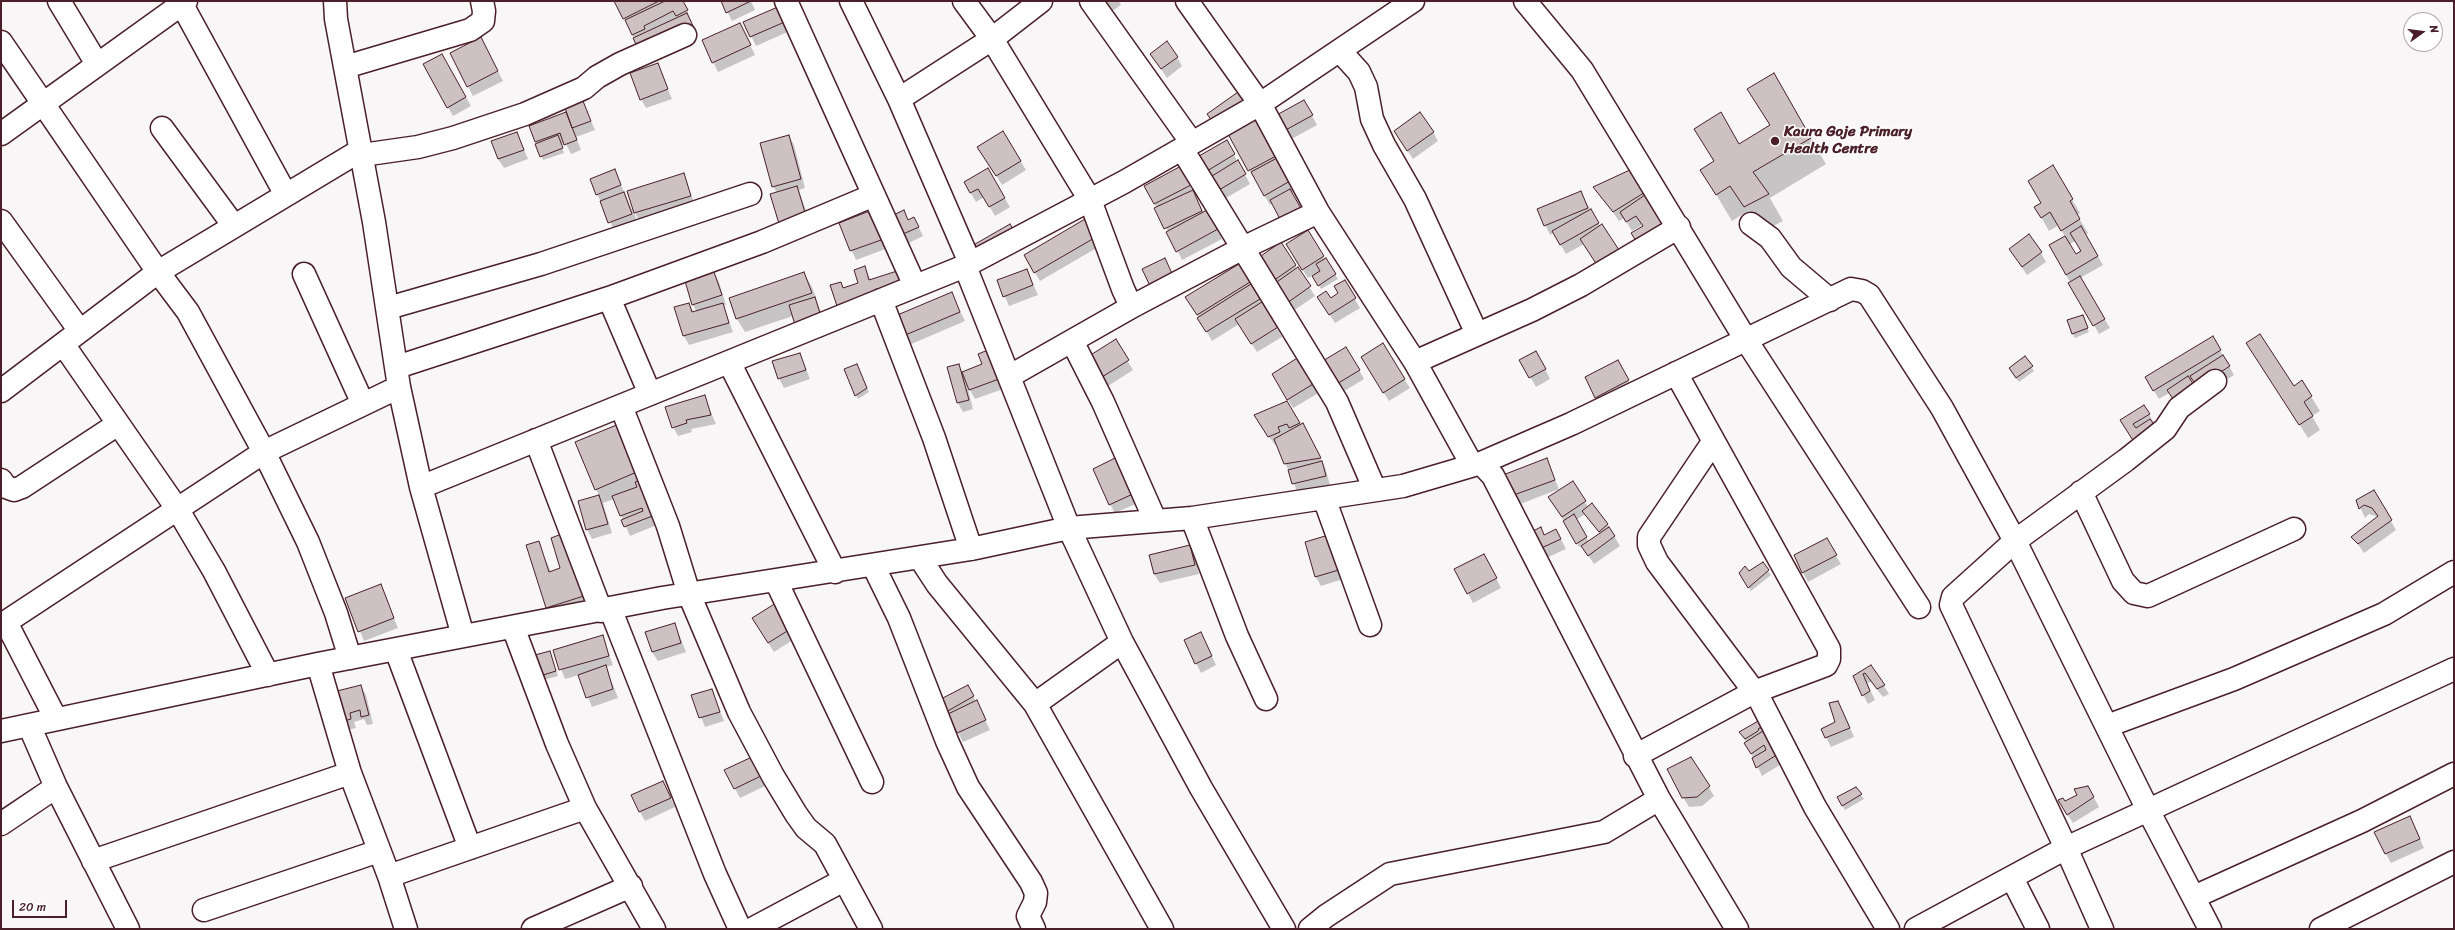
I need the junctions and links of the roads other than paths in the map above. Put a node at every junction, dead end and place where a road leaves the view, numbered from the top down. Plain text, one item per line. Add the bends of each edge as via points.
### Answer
1 (59, 1) edge
2 (335, 1) edge
3 (482, 1) edge
4 (786, 1) edge
5 (851, 1) edge
6 (964, 1) edge
7 (1041, 1) edge
8 (1091, 1) edge
9 (1187, 1) edge
10 (1413, 1) edge
11 (1525, 1) edge
12 (182, 2) edge
13 (685, 35) dead end
14 (992, 39) junction
15 (1, 42) edge
16 (1340, 51) junction
17 (97, 64) junction
18 (345, 67) junction
19 (898, 99) junction
20 (43, 104) junction
21 (1260, 104) junction
22 (162, 128) dead end
23 (1, 134) edge
24 (1187, 146) junction
25 (361, 152) junction
26 (750, 194) dead end
27 (286, 195) junction
28 (874, 195) junction
29 (1090, 200) junction
30 (1318, 212) junction
31 (1, 221) edge
32 (1751, 224) dead end
33 (234, 226) junction
34 (1679, 227) junction
35 (1243, 248) junction
36 (968, 264) junction
37 (158, 272) junction
38 (304, 274) dead end
39 (915, 286) junction
40 (609, 298) junction
41 (881, 300) junction
42 (1830, 300) junction
43 (1135, 305) junction
44 (388, 308) junction
45 (80, 331) junction
46 (1477, 334) junction
47 (1746, 340) junction
48 (1072, 341) junction
49 (63, 344) junction
50 (729, 362) junction
51 (1415, 362) junction
52 (1676, 373) junction
53 (1010, 376) junction
54 (398, 377) junction
55 (2215, 381) dead end
56 (1, 391) edge
57 (650, 394) junction
58 (364, 404) junction
59 (621, 406) junction
60 (118, 424) junction
61 (536, 440) junction
62 (1713, 442) junction
63 (264, 452) junction
64 (1476, 464) junction
65 (1, 480) edge
66 (421, 487) junction
67 (1375, 490) junction
68 (2081, 492) junction
69 (1324, 498) junction
70 (178, 510) junction
71 (1192, 518) junction
72 (1155, 520) junction
73 (1069, 528) junction
74 (2294, 529) dead end
75 (2015, 541) junction
76 (971, 549) junction
77 (920, 558) junction
78 (873, 566) junction
79 (835, 572) junction
80 (2454, 572) edge
81 (776, 581) junction
82 (689, 594) junction
83 (1919, 607) dead end
84 (606, 610) junction
85 (1370, 625) dead end
86 (513, 627) junction
87 (464, 636) junction
88 (1122, 642) junction
89 (396, 650) junction
90 (350, 658) junction
91 (318, 664) junction
92 (2454, 670) edge
93 (268, 675) junction
94 (1754, 692) junction
95 (1266, 699) dead end
96 (1035, 704) junction
97 (56, 719) junction
98 (29, 725) junction
99 (2107, 726) junction
100 (1, 731) edge
101 (1635, 756) junction
102 (350, 773) junction
103 (2454, 774) edge
104 (872, 782) dead end
105 (56, 787) junction
106 (1658, 799) junction
107 (585, 808) junction
108 (2148, 810) junction
109 (1, 824) edge
110 (470, 848) junction
111 (2066, 848) junction
112 (379, 851) junction
113 (93, 861) junction
114 (2454, 862) edge
115 (389, 876) junction
116 (2012, 878) junction
117 (844, 880) junction
118 (631, 886) junction
119 (2194, 896) junction
120 (204, 910) dead end
121 (128, 929) edge
122 (406, 929) edge
123 (533, 929) edge
124 (654, 929) edge
125 (740, 929) edge
126 (752, 929) edge
127 (871, 929) edge
128 (1034, 929) edge
129 (1162, 929) edge
130 (1284, 929) edge
131 (1310, 929) edge
132 (1737, 929) edge
133 (1888, 929) edge
134 (1916, 929) edge
135 (2038, 929) edge
136 (2102, 929) edge
137 (2210, 929) edge
138 (2321, 929) edge

1 - 17 street
2 - 18 street
3 - 18 street via 483,21 470,30
4 - 28 street
5 - 19 street
6 - 14 street
7 - 14 street
8 - 24 street
9 - 21 street
10 - 16 street
11 - 34 street via 1582,70
12 - 17 street
12 - 27 street
13 - 25 street via 620,64 584,88 525,114 453,138 418,146
14 - 19 street
14 - 29 street
15 - 20 street
16 - 21 street
16 - 46 street via 1359,72 1366,87 1372,119 1415,199
17 - 20 street
18 - 25 street
19 - 36 street
20 - 23 street
20 - 37 street
21 - 24 street
21 - 30 street
22 - 33 street
24 - 29 street
24 - 35 street
25 - 27 street
25 - 44 street
26 - 44 street via 541,264
27 - 33 street
28 - 39 street
28 - 40 street via 762,242
29 - 36 street
29 - 43 street via 1123,289 1129,302
30 - 35 street
30 - 51 street
31 - 45 street
32 - 42 street via 1770,238 1791,267
33 - 37 street
34 - 46 street via 1581,285
34 - 47 street
35 - 43 street
35 - 67 street via 1337,402
36 - 39 street
36 - 53 street
37 - 45 street
37 - 63 street via 188,312
38 - 58 street
39 - 41 street
40 - 54 street
40 - 57 street
41 - 50 street
41 - 76 street via 934,438
42 - 47 street
42 - 75 street via 1852,289 1869,295 1942,408
43 - 48 street
44 - 54 street
45 - 49 street
46 - 51 street
47 - 52 street
47 - 83 street
48 - 53 street
48 - 72 street via 1103,402
49 - 56 street
49 - 60 street
50 - 57 street
50 - 79 street
51 - 64 street
52 - 62 street
52 - 64 street via 1571,424
53 - 73 street
54 - 58 street
54 - 66 street
55 - 68 street via 2178,408 2165,429
57 - 59 street
58 - 63 street
59 - 61 street
59 - 82 street via 668,526
60 - 65 street via 22,487 14,490 6,488
60 - 70 street
61 - 66 street
61 - 84 street
62 - 94 street via 1649,537 1649,545 1657,562
62 - 94 street via 1829,649 1826,665
63 - 70 street
63 - 90 street via 308,542 336,613
64 - 67 street via 1403,486
64 - 101 street via 1493,476
66 - 87 street
67 - 69 street
68 - 74 street via 2123,581 2134,593 2148,596
68 - 75 street
69 - 71 street
69 - 85 street
70 - 93 street via 214,571
70 - 97 street via 9,620 9,628
71 - 72 street
71 - 95 street via 1237,636
72 - 73 street
73 - 76 street
73 - 88 street
75 - 99 street
75 - 111 street via 1953,597 1951,605
76 - 77 street
77 - 78 street
77 - 96 street via 937,584
78 - 79 street
78 - 128 street via 899,618 947,741 968,787 1036,893 1035,902 1028,916
79 - 81 street
80 - 99 street via 2384,614 2234,679
81 - 82 street
81 - 104 street
82 - 84 street
82 - 117 street via 739,712 773,776 806,828 825,844
84 - 86 street
84 - 125 street
86 - 87 street
86 - 107 street via 557,744
87 - 89 street
88 - 96 street
88 - 130 street via 1200,788
89 - 90 street
89 - 110 street
90 - 91 street
91 - 93 street
91 - 102 street
92 - 108 street
93 - 97 street
94 - 101 street
94 - 133 street via 1815,807
96 - 129 street
97 - 98 street
98 - 100 street
98 - 105 street
99 - 108 street
101 - 106 street
102 - 112 street
102 - 113 street
103 - 119 street via 2362,820
105 - 109 street
105 - 113 street
106 - 131 street via 1604,832 1390,874
106 - 132 street
107 - 110 street
107 - 118 street
108 - 111 street
108 - 119 street
110 - 115 street
111 - 116 street
111 - 136 street
112 - 115 street
112 - 120 street
113 - 121 street
114 - 138 street
115 - 122 street
116 - 134 street
116 - 135 street
117 - 126 street
117 - 127 street
118 - 123 street
118 - 124 street
119 - 137 street

